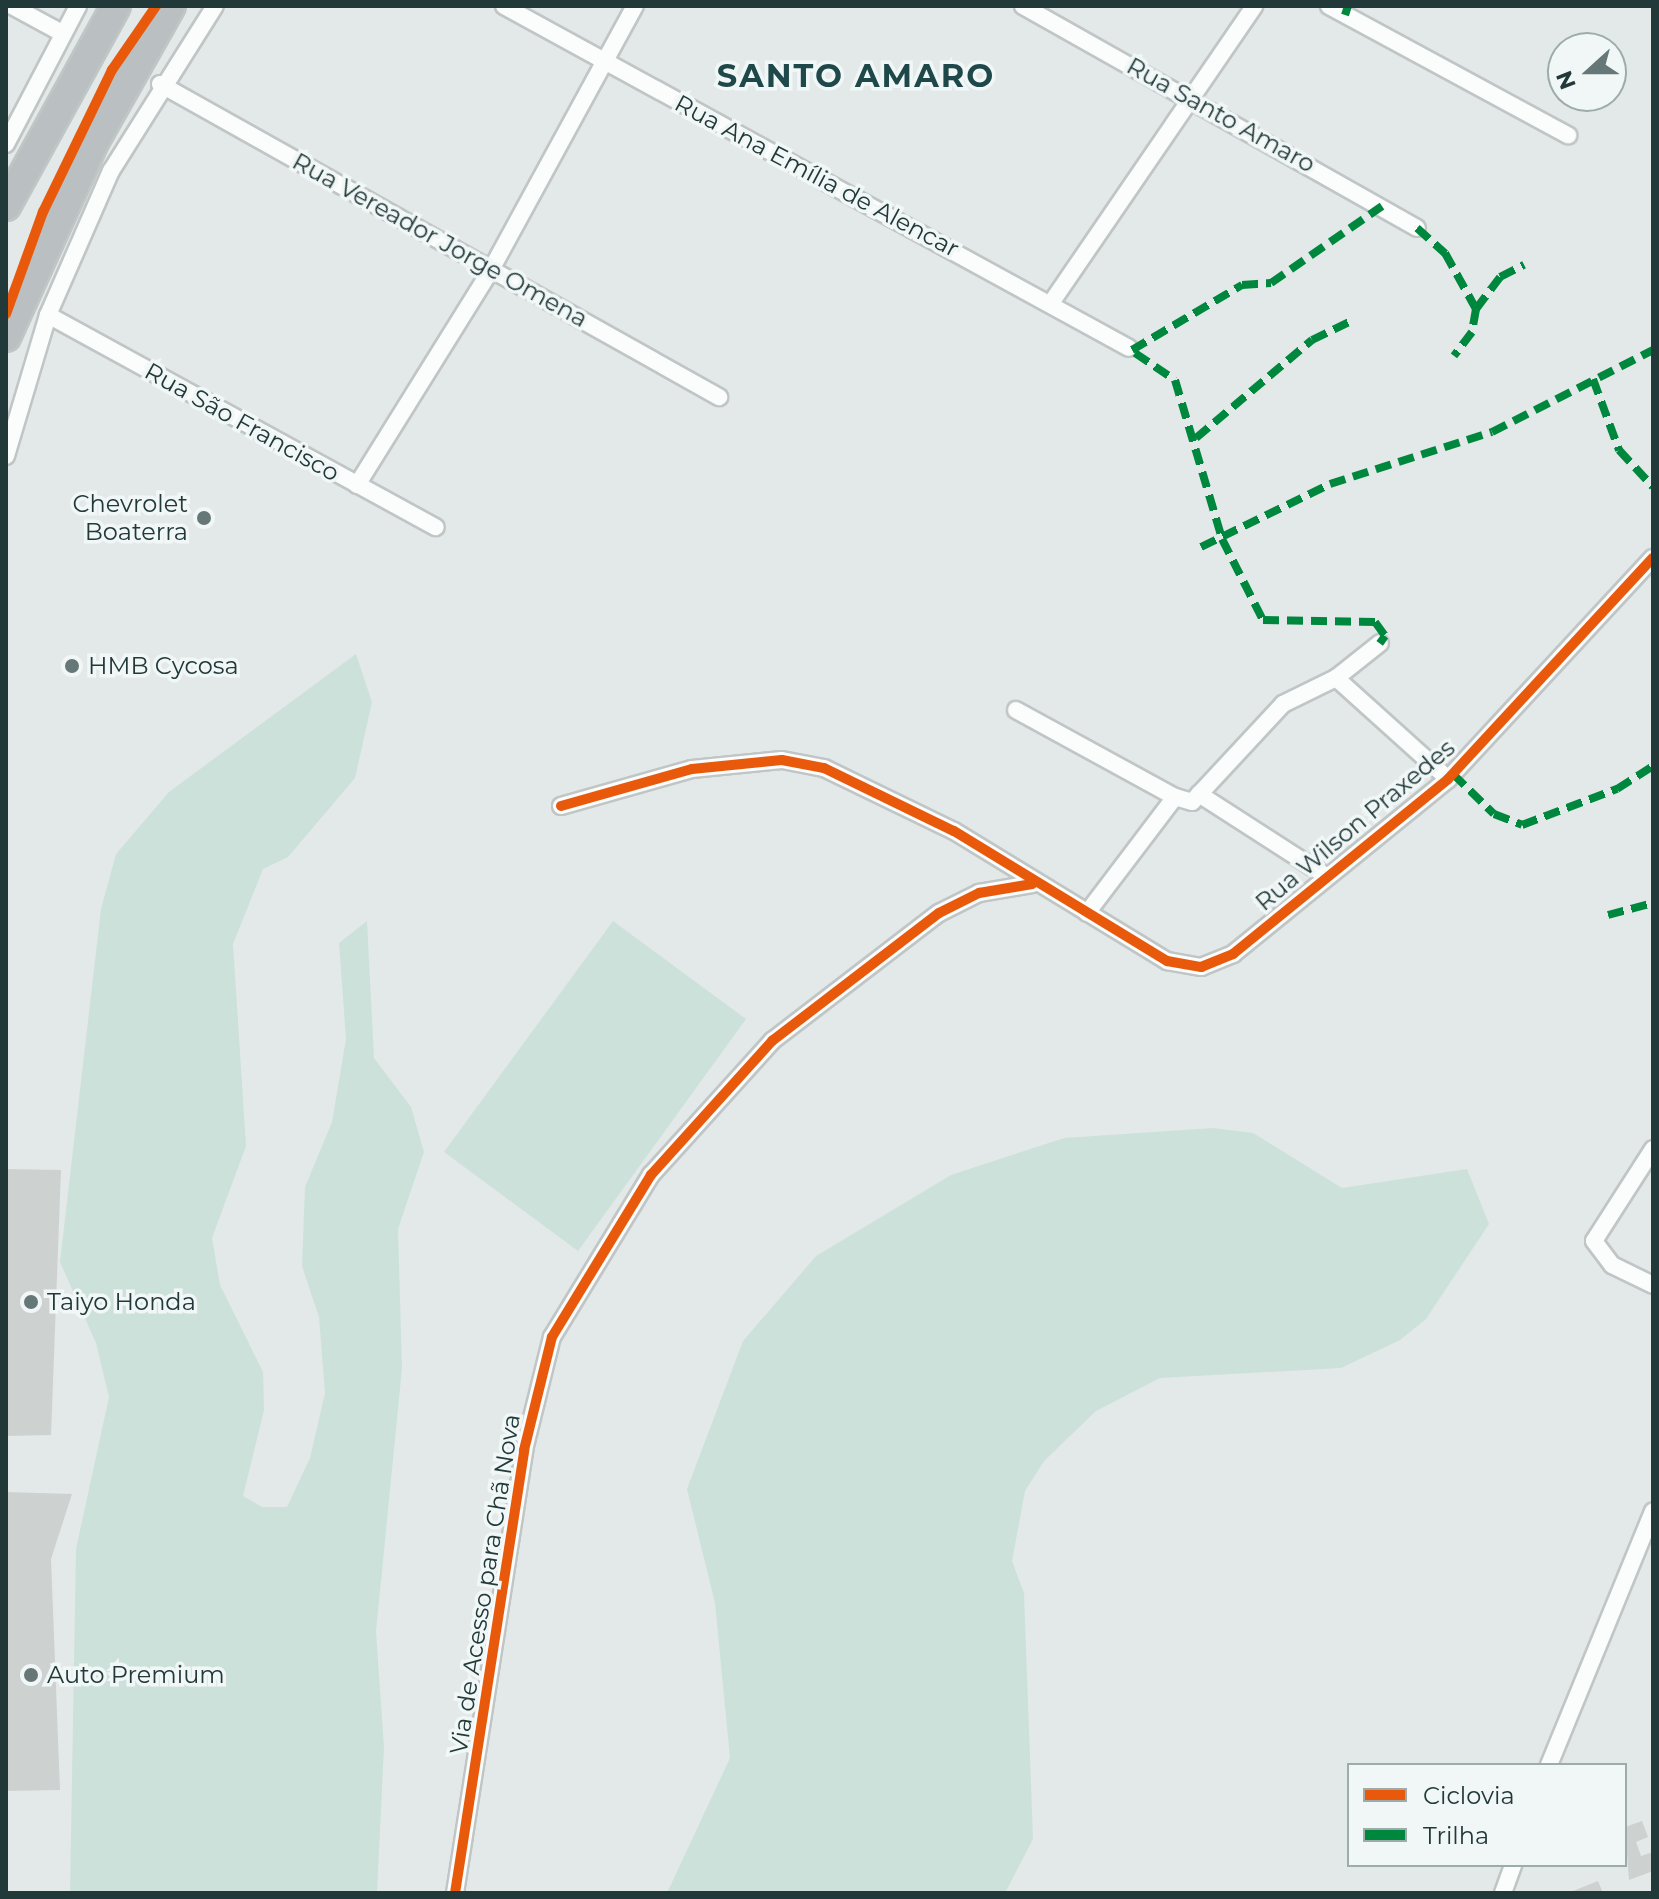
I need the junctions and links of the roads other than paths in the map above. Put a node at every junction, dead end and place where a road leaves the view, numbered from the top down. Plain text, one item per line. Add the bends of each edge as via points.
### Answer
1 (12, 6) edge
2 (78, 6) edge
3 (116, 6) edge
4 (171, 6) edge
5 (215, 6) edge
6 (504, 6) edge
7 (635, 6) edge
8 (1023, 6) edge
9 (1254, 6) edge
10 (1329, 6) edge
11 (62, 33) junction
12 (606, 62) junction
13 (160, 84) junction
14 (1190, 97) junction
15 (1568, 135) dead end
16 (6, 144) edge
17 (6, 206) edge
18 (1417, 228) dead end
19 (492, 268) junction
20 (1051, 303) junction
21 (48, 315) junction
22 (6, 337) edge
23 (1129, 348) dead end
24 (719, 397) dead end
25 (6, 456) edge
26 (357, 485) junction
27 (436, 527) dead end
28 (1653, 558) edge
29 (1380, 643) dead end
30 (1336, 678) junction
31 (1016, 710) dead end
32 (1448, 779) junction
33 (1199, 794) junction
34 (1175, 797) junction
35 (561, 806) dead end
36 (1326, 876) junction
37 (1032, 884) junction
38 (1087, 913) junction
39 (1653, 1149) edge
40 (1653, 1285) edge
41 (1653, 1512) edge
42 (1550, 1763) edge
43 (1512, 1867) edge
44 (455, 1893) edge
45 (1503, 1893) edge

1 - 11 street
2 - 11 street
3 - 17 highway
4 - 22 highway via 94,142
5 - 13 street
6 - 12 street, Rua Ana Emília de Alencar
7 - 12 street
8 - 14 street, Rua Santo Amaro
9 - 14 street
10 - 15 street
11 - 16 street
12 - 19 street
12 - 20 street, Rua Ana Emília de Alencar
13 - 19 street, Rua Vereador Jorge Omena
13 - 21 street via 111,171
14 - 18 street, Rua Santo Amaro
14 - 20 street
19 - 24 street, Rua Vereador Jorge Omena
19 - 26 street
20 - 23 street, Rua Ana Emília de Alencar
21 - 25 street
21 - 26 street, Rua São Francisco
26 - 27 street, Rua São Francisco
28 - 32 street, Rua Wilson Praxedes
29 - 30 street
30 - 32 street
30 - 33 street via 1283,704
31 - 34 street
32 - 36 street, Rua Wilson Praxedes
33 - 34 street via 1189,804
33 - 36 street
34 - 38 street
35 - 37 street, Rua Wilson Praxedes via 692,769 800,763 843,775 954,831
36 - 38 street, Rua Wilson Praxedes via 1233,954 1201,967 1167,961
37 - 38 street, Rua Wilson Praxedes
37 - 44 street, Via de Acesso para Chã Nova via 979,893 939,913 772,1041 651,1175 552,1337 524,1450
39 - 40 street via 1595,1233 1605,1259
41 - 42 street
43 - 45 street

